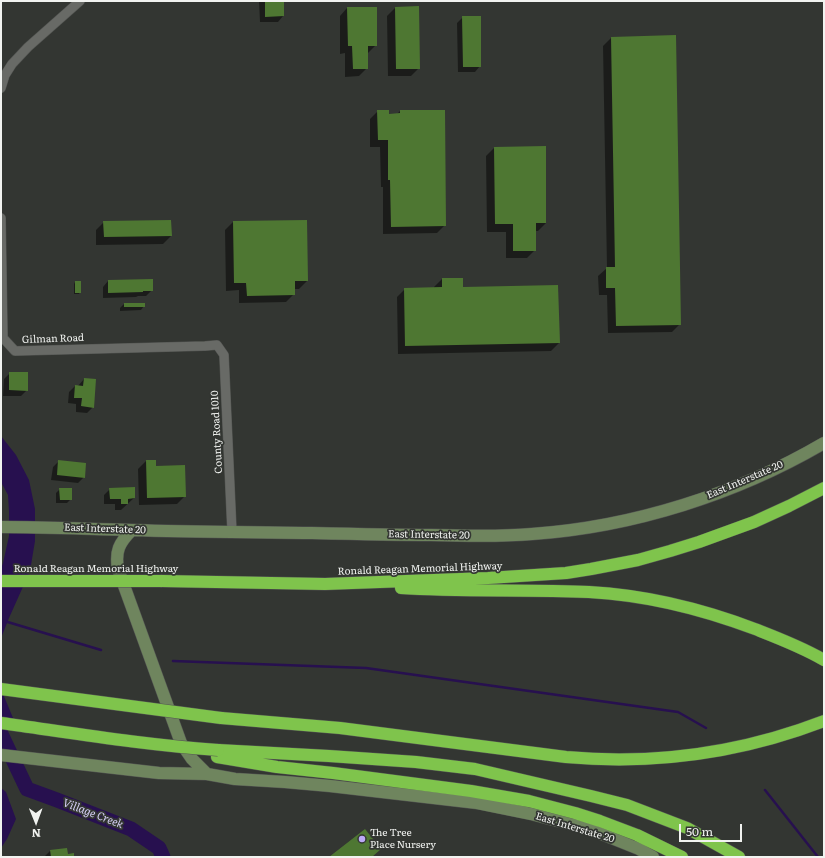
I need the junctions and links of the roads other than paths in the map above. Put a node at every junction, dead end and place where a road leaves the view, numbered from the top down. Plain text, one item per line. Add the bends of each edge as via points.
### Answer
1 (80, 1) edge
2 (1, 88) edge
3 (1, 218) edge
4 (206, 346) joint
5 (824, 443) edge
6 (824, 488) edge
7 (1, 527) edge
8 (132, 530) junction
9 (232, 532) junction
10 (1, 581) edge
11 (325, 584) junction
12 (820, 657) edge
13 (1, 689) edge
14 (824, 721) edge
15 (1, 724) edge
16 (218, 754) junction
17 (1, 755) edge
18 (207, 774) junction
19 (653, 857) edge
20 (682, 857) edge
21 (739, 857) edge

1 - 2 street via 12,64
3 - 4 street, Gilman Road via 3,338 15,351
4 - 9 street, County Road 1010 via 217,344 224,355
5 - 9 main road, East Interstate 20 via 723,491 647,515 568,530 502,536
6 - 11 highway, Ronald Reagan Memorial Highway via 754,522 638,560 566,573
7 - 8 main road, East Interstate 20
8 - 9 main road, East Interstate 20
8 - 18 main road via 123,539 117,552 118,569 181,743
10 - 11 highway, Ronald Reagan Memorial Highway, bridge
11 - 12 highway via 435,590 590,592 625,596 709,613
13 - 14 highway, bridge via 221,718 340,728 592,760 676,757 718,751 749,745
15 - 16 highway, bridge
16 - 20 highway via 277,767 471,790 529,801 600,821 637,835
16 - 21 highway via 330,756 475,769 627,805 687,828
17 - 18 main road, East Interstate 20 via 159,772
18 - 19 main road, East Interstate 20 via 234,779 330,786 510,809 594,831

